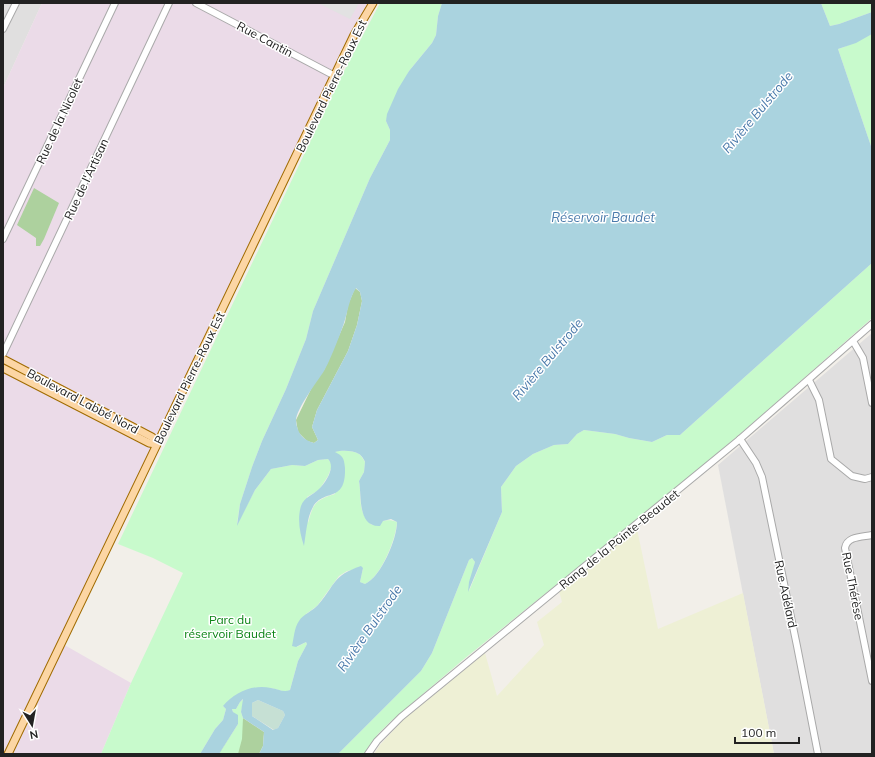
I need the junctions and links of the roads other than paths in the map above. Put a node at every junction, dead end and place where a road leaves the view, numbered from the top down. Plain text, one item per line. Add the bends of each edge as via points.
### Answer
1 (16, 3) edge
2 (115, 3) edge
3 (169, 3) edge
4 (196, 3) edge
5 (373, 3) edge
6 (3, 30) edge
7 (335, 76) junction
8 (3, 239) edge
9 (872, 324) edge
10 (853, 341) junction
11 (3, 354) edge
12 (3, 359) edge
13 (3, 368) edge
14 (809, 380) junction
15 (872, 403) edge
16 (740, 439) junction
17 (156, 444) junction
18 (872, 477) edge
19 (872, 535) edge
20 (872, 681) edge
21 (8, 754) edge
22 (368, 754) edge
23 (818, 754) edge

1 - 6 street
2 - 8 street, Rue de la Nicolet
3 - 11 street, Rue de l'Artisan
4 - 7 street, Rue Cantin
5 - 7 main road, Boulevard Pierre-Roux Est via 354,35
7 - 17 main road, Boulevard Pierre-Roux Est
9 - 10 street, Rang de la Pointe-Beaudet
10 - 14 street, Rang de la Pointe-Beaudet
10 - 15 street via 863,358
12 - 17 main road, Boulevard Labbé Nord via 152,437
13 - 17 main road, Boulevard Labbé Nord via 149,443
14 - 16 street, Rang de la Pointe-Beaudet
14 - 18 street via 820,400 831,459 852,476 865,479
16 - 22 street, Rang de la Pointe-Beaudet via 401,717
16 - 23 street, Rue Adélard via 762,477
17 - 21 main road, Boulevard Pierre-Roux Est
19 - 20 street, Rue Thérèse via 850,540 845,548

